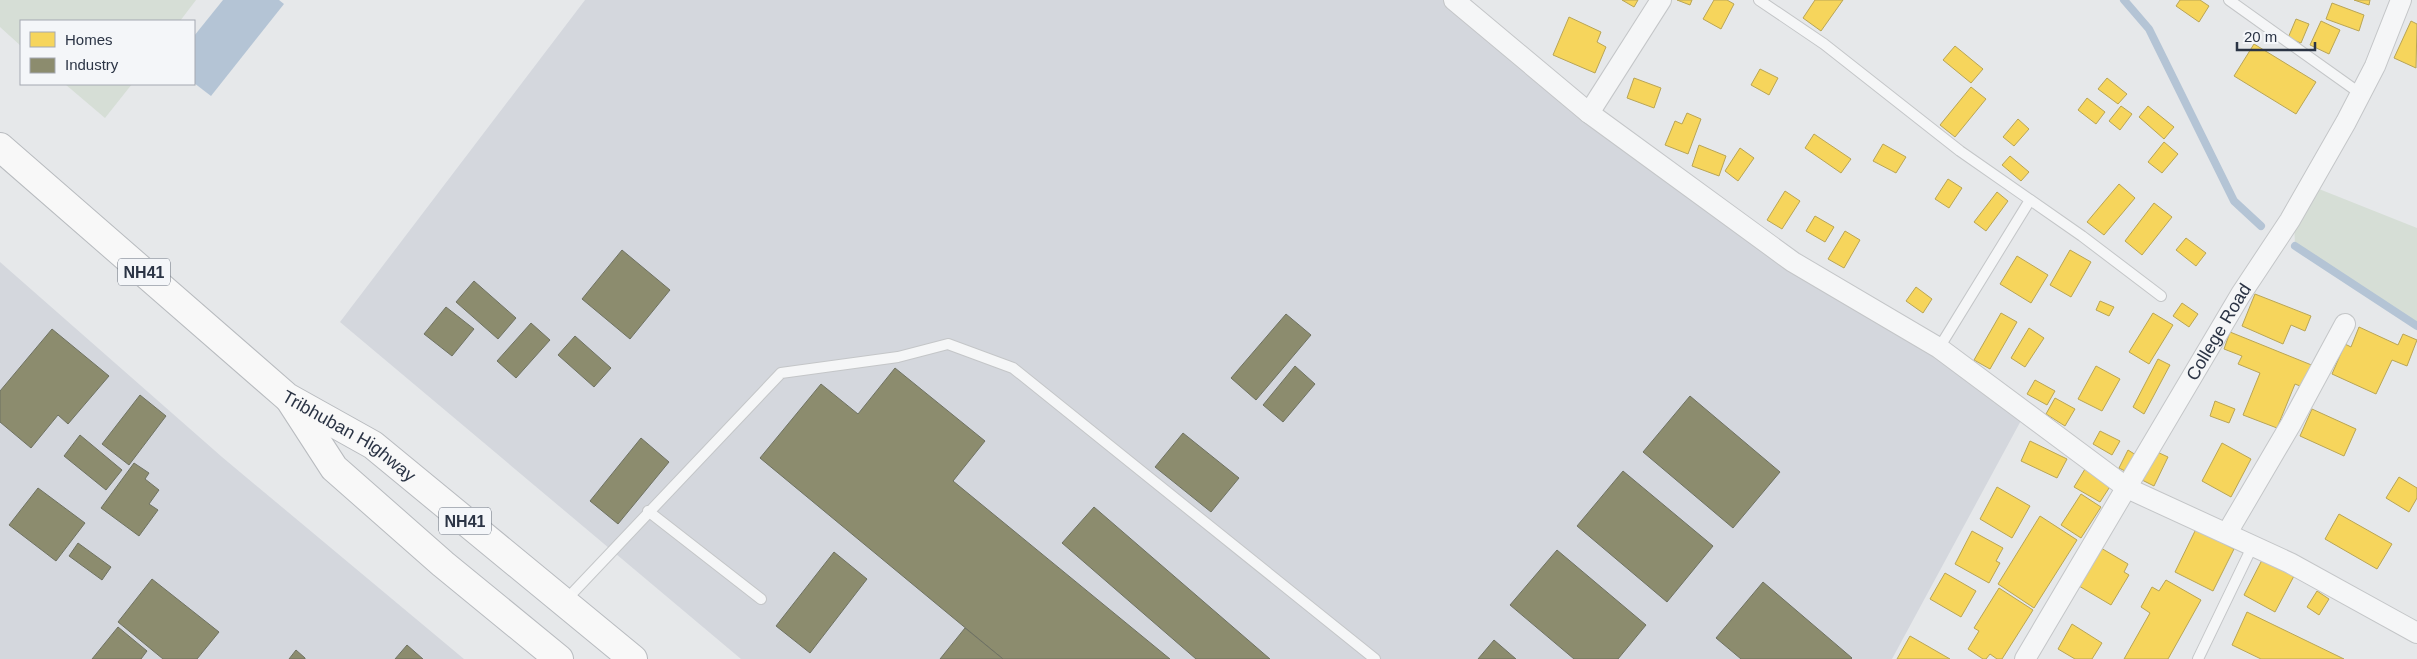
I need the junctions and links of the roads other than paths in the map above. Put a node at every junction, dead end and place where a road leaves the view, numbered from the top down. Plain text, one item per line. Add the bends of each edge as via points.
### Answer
1 (1661, 0) edge
2 (1760, 0) edge
3 (2228, 0) edge
4 (2401, 0) edge
5 (1465, 3) edge
6 (2361, 94) junction
7 (1589, 113) junction
8 (0, 147) edge
9 (2030, 200) junction
10 (2160, 296) dead end
11 (2345, 324) dead end
12 (1939, 348) junction
13 (288, 397) junction
14 (2127, 488) junction
15 (648, 511) junction
16 (2228, 533) junction
17 (2253, 545) junction
18 (761, 599) dead end
19 (563, 602) junction
20 (2417, 633) edge
21 (559, 659) edge
22 (633, 659) edge
23 (1375, 659) edge
24 (2025, 659) edge
25 (2198, 659) edge

1 - 7 street
2 - 9 lane via 1824,44 1960,151
3 - 6 lane
4 - 6 street, College Road
5 - 7 street
6 - 14 street, College Road via 2290,220 2241,294
7 - 12 street via 1793,262
8 - 13 highway, NH41
9 - 10 lane
9 - 12 lane
11 - 16 street
12 - 14 street
13 - 19 highway, Tribhuban Highway / NH41 via 373,445
13 - 21 highway, Tribhuban Highway / NH41 via 334,468 443,564
14 - 16 street
14 - 24 street, College Road
15 - 18 lane
15 - 19 lane
15 - 23 lane via 781,373 898,357 948,344 1013,368
16 - 17 street
17 - 20 street
17 - 25 lane
19 - 22 highway, Tribhuban Highway / NH41

